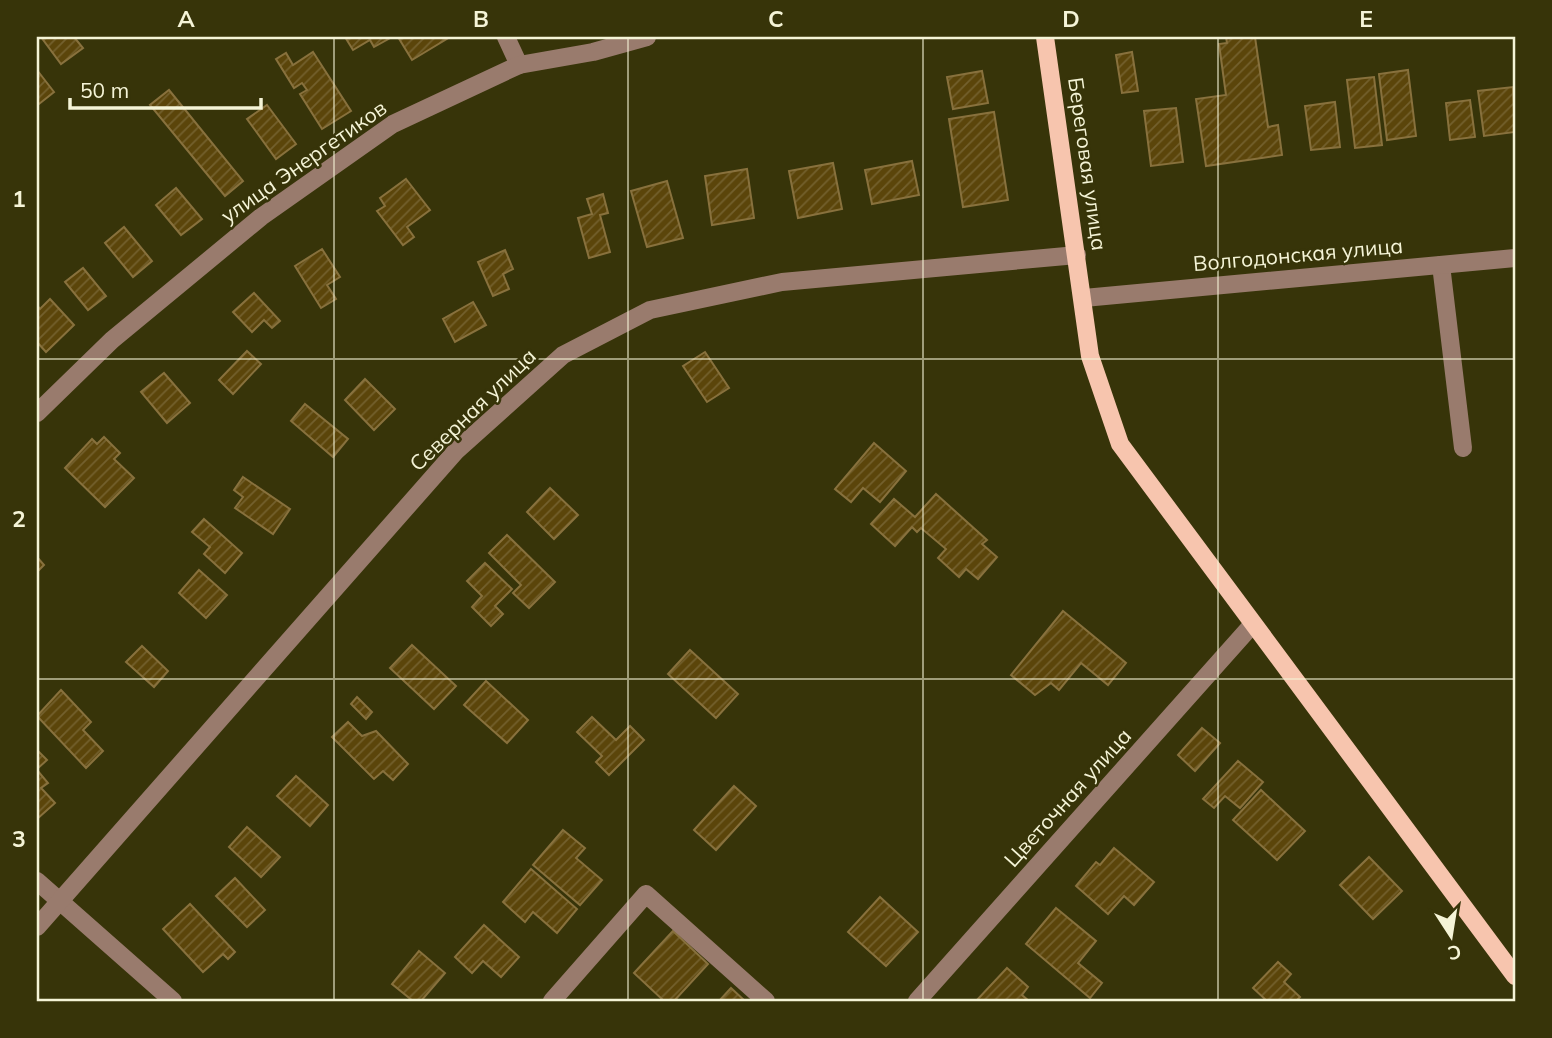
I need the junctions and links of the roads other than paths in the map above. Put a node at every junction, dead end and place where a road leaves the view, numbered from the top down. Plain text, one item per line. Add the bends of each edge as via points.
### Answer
1 (506, 37) edge
2 (647, 37) edge
3 (1045, 37) edge
4 (519, 65) junction
5 (1077, 255) junction
6 (1515, 258) edge
7 (1441, 265) junction
8 (1084, 298) junction
9 (37, 413) edge
10 (1463, 448) dead end
11 (1252, 625) junction
12 (37, 881) edge
13 (60, 901) junction
14 (37, 927) edge
15 (1515, 976) edge
16 (173, 1001) edge
17 (552, 1001) edge
18 (766, 1001) edge
19 (917, 1001) edge

1 - 4 street
2 - 4 street, улица Энергетиков
3 - 5 main road, Береговая улица
4 - 9 street, улица Энергетиков via 393,124 261,217 112,340
5 - 8 main road, Береговая улица
5 - 13 street, Северная улица via 782,282 650,310 563,355 456,451
6 - 7 street, Волгодонская улица
7 - 8 street, Волгодонская улица
7 - 10 street
8 - 11 main road, Береговая улица via 1090,356 1120,444
11 - 15 main road, Береговая улица
11 - 19 street, Цветочная улица
12 - 13 street
13 - 14 street, Северная улица
13 - 16 street
17 - 18 street via 646,894

